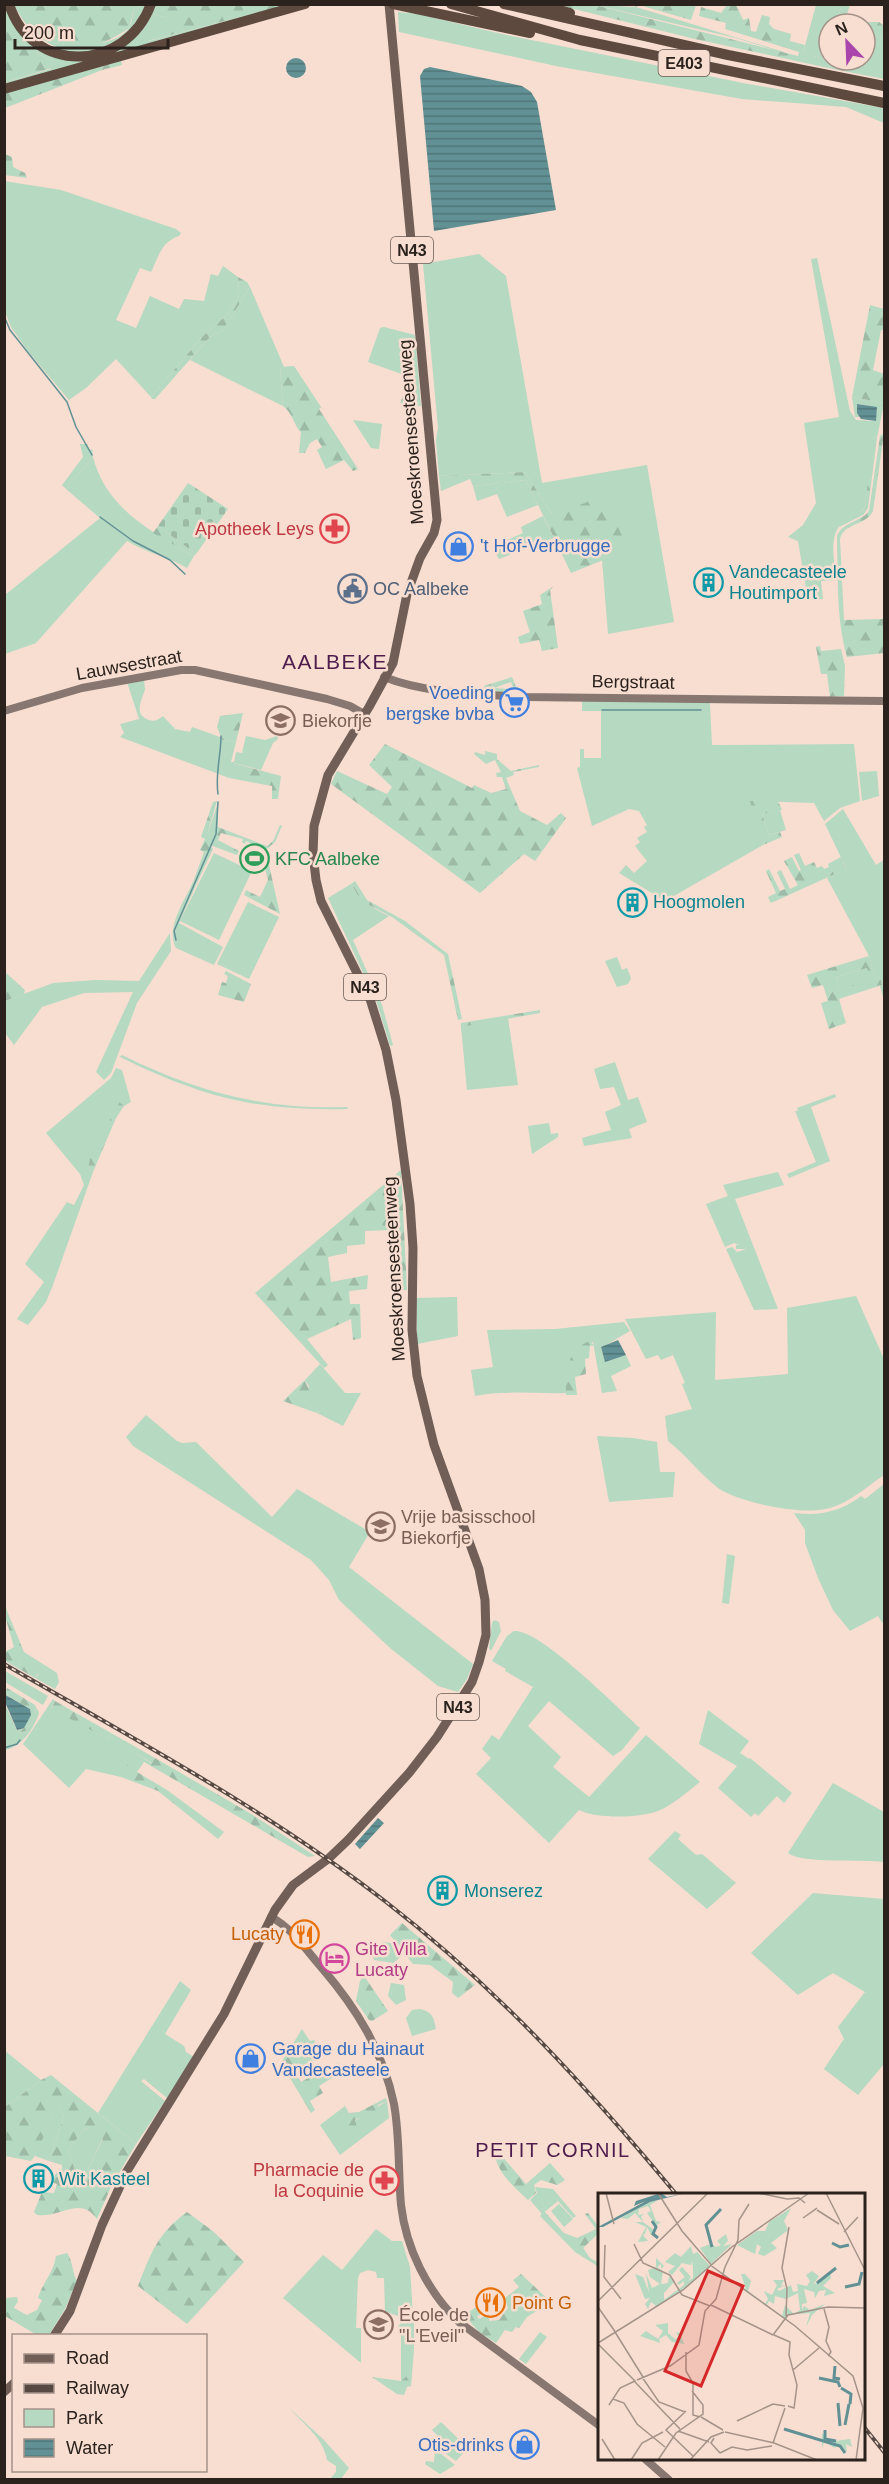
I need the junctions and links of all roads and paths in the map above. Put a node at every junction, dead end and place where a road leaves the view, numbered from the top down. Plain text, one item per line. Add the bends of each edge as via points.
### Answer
1 (9, 4) edge
2 (151, 4) edge
3 (305, 4) edge
4 (391, 4) edge
5 (452, 4) edge
6 (504, 4) edge
7 (539, 4) edge
8 (412, 6) edge
9 (599, 26) junction
10 (580, 40) junction
11 (885, 86) edge
12 (4, 89) edge
13 (885, 104) edge
14 (384, 677) junction
15 (885, 701) edge
16 (4, 711) edge
17 (364, 714) junction
18 (270, 1920) junction
19 (55, 2334) edge
20 (598, 2425) edge
21 (646, 2460) edge
22 (669, 2480) edge

1 - 2 highway via 15,20 32,39 56,53 80,57 107,52 126,41 141,25
3 - 12 highway
4 - 8 highway
4 - 14 main road, Moeskroensesteenweg / N43 via 436,519 434,533 414,572 394,658
5 - 10 highway, E403
6 - 9 highway, E403
7 - 9 highway via 583,16
8 - 10 highway via 559,40
9 - 11 highway, E403
10 - 13 highway, E403
14 - 15 street, Bergstraat via 401,684 524,698
14 - 17 main road, Moeskroensesteenweg / N43
16 - 17 street, Lauwsestraat via 82,688 195,670 327,699
17 - 18 main road, Moeskroensesteenweg / N43 via 333,764 325,785 314,826 314,866 321,901 370,999 386,1050 410,1204 412,1330 417,1376 434,1445 479,1569 486,1635 472,1682 437,1737 374,1811 325,1861 293,1885
18 - 19 main road, N43 via 224,2014 128,2171 98,2233 70,2311
18 - 20 street via 284,1924 352,2005 381,2060 398,2133 407,2235 423,2274 441,2302 459,2322
21 - 22 street

